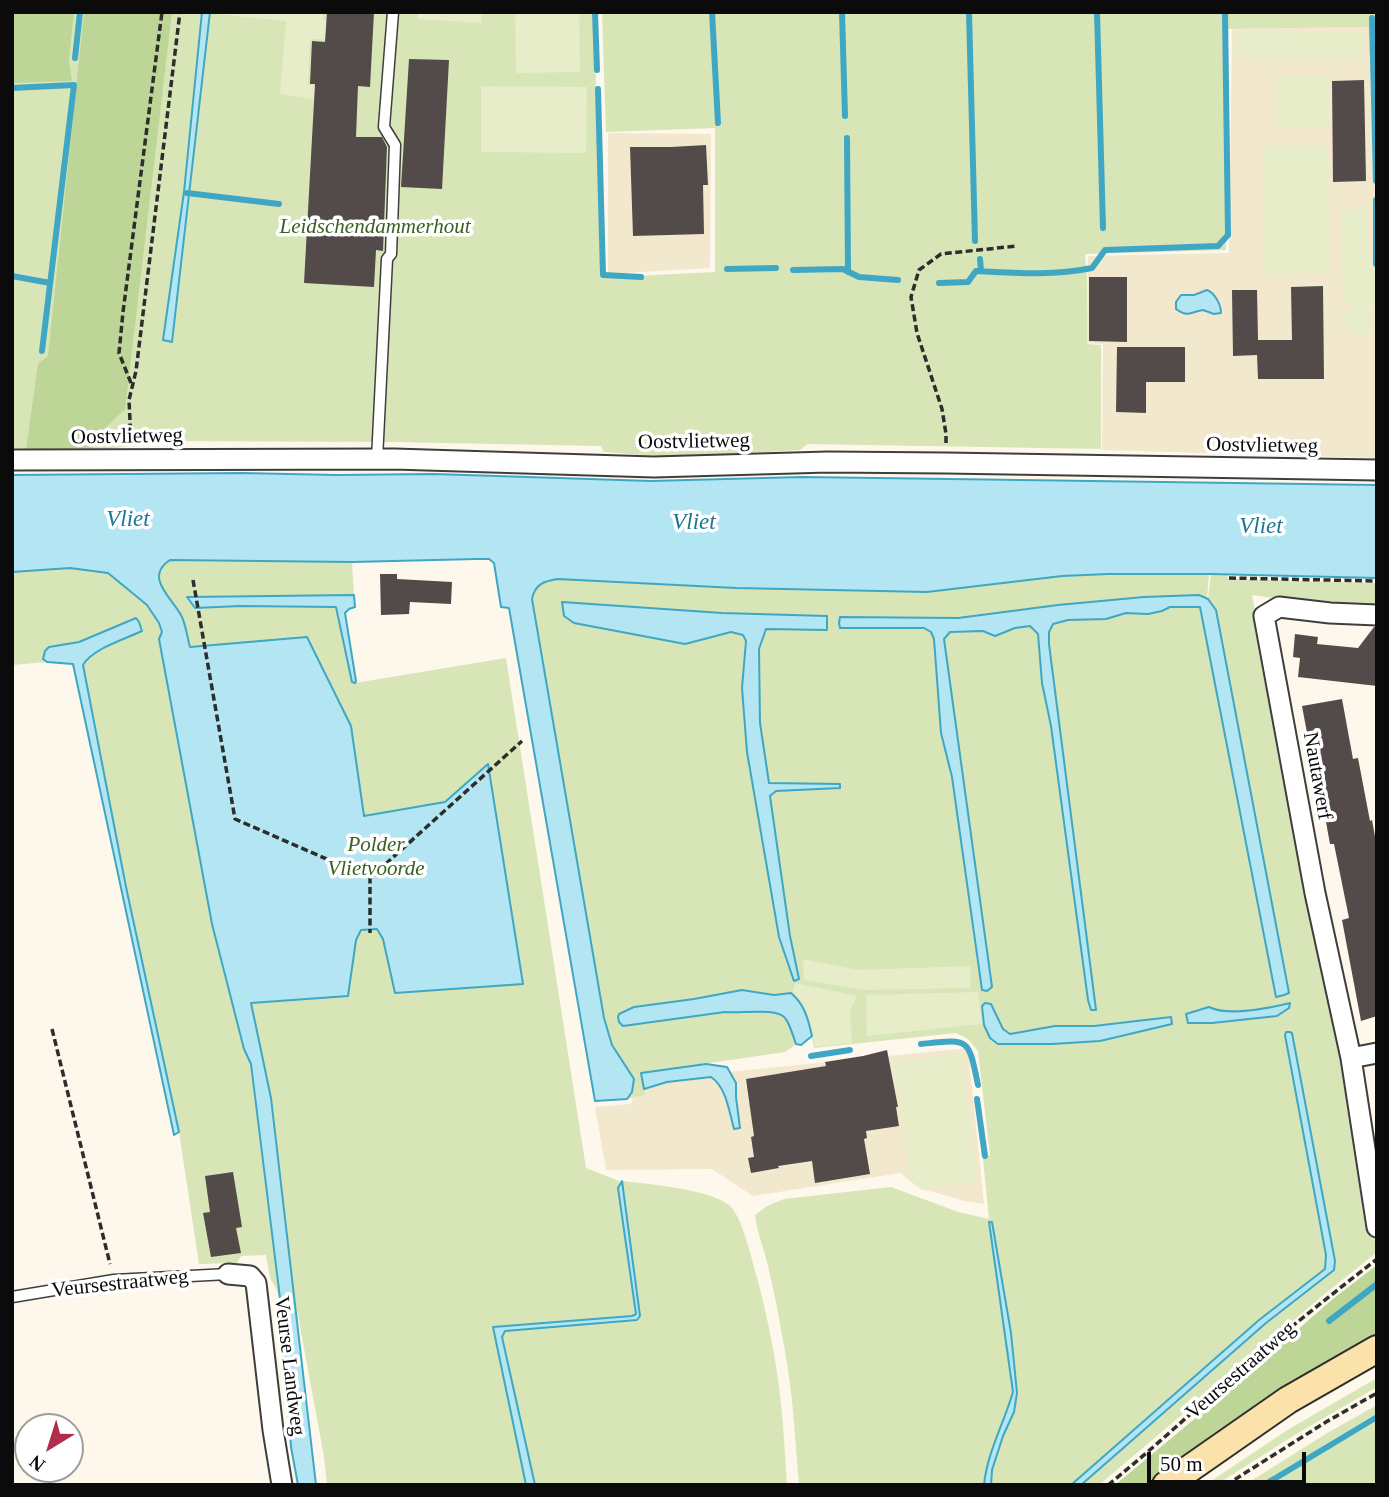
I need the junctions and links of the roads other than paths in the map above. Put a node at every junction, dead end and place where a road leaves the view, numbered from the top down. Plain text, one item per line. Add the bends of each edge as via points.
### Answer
1 (393, 12) edge
2 (377, 459) junction
3 (12, 460) edge
4 (1377, 470) edge
5 (1377, 615) edge
6 (1377, 1053) edge
7 (1351, 1058) junction
8 (1377, 1227) edge
9 (228, 1274) joint
10 (12, 1297) edge
11 (1377, 1349) edge
12 (1377, 1370) edge
13 (282, 1485) edge
14 (1166, 1485) edge
15 (1193, 1485) edge

1 - 2 lane via 384,127 395,145
2 - 3 street, Oostvlietweg
2 - 4 street, Oostvlietweg via 654,467 828,462
5 - 7 street, Nautawerf via 1279,607 1264,616
6 - 7 street
7 - 8 street, Nautawerf
9 - 10 lane, Veursestraatweg via 114,1280
9 - 13 street, Veurse Landweg via 250,1276 256,1283
11 - 14 main road, Veursestraatweg via 1288,1400
12 - 15 main road via 1305,1408

